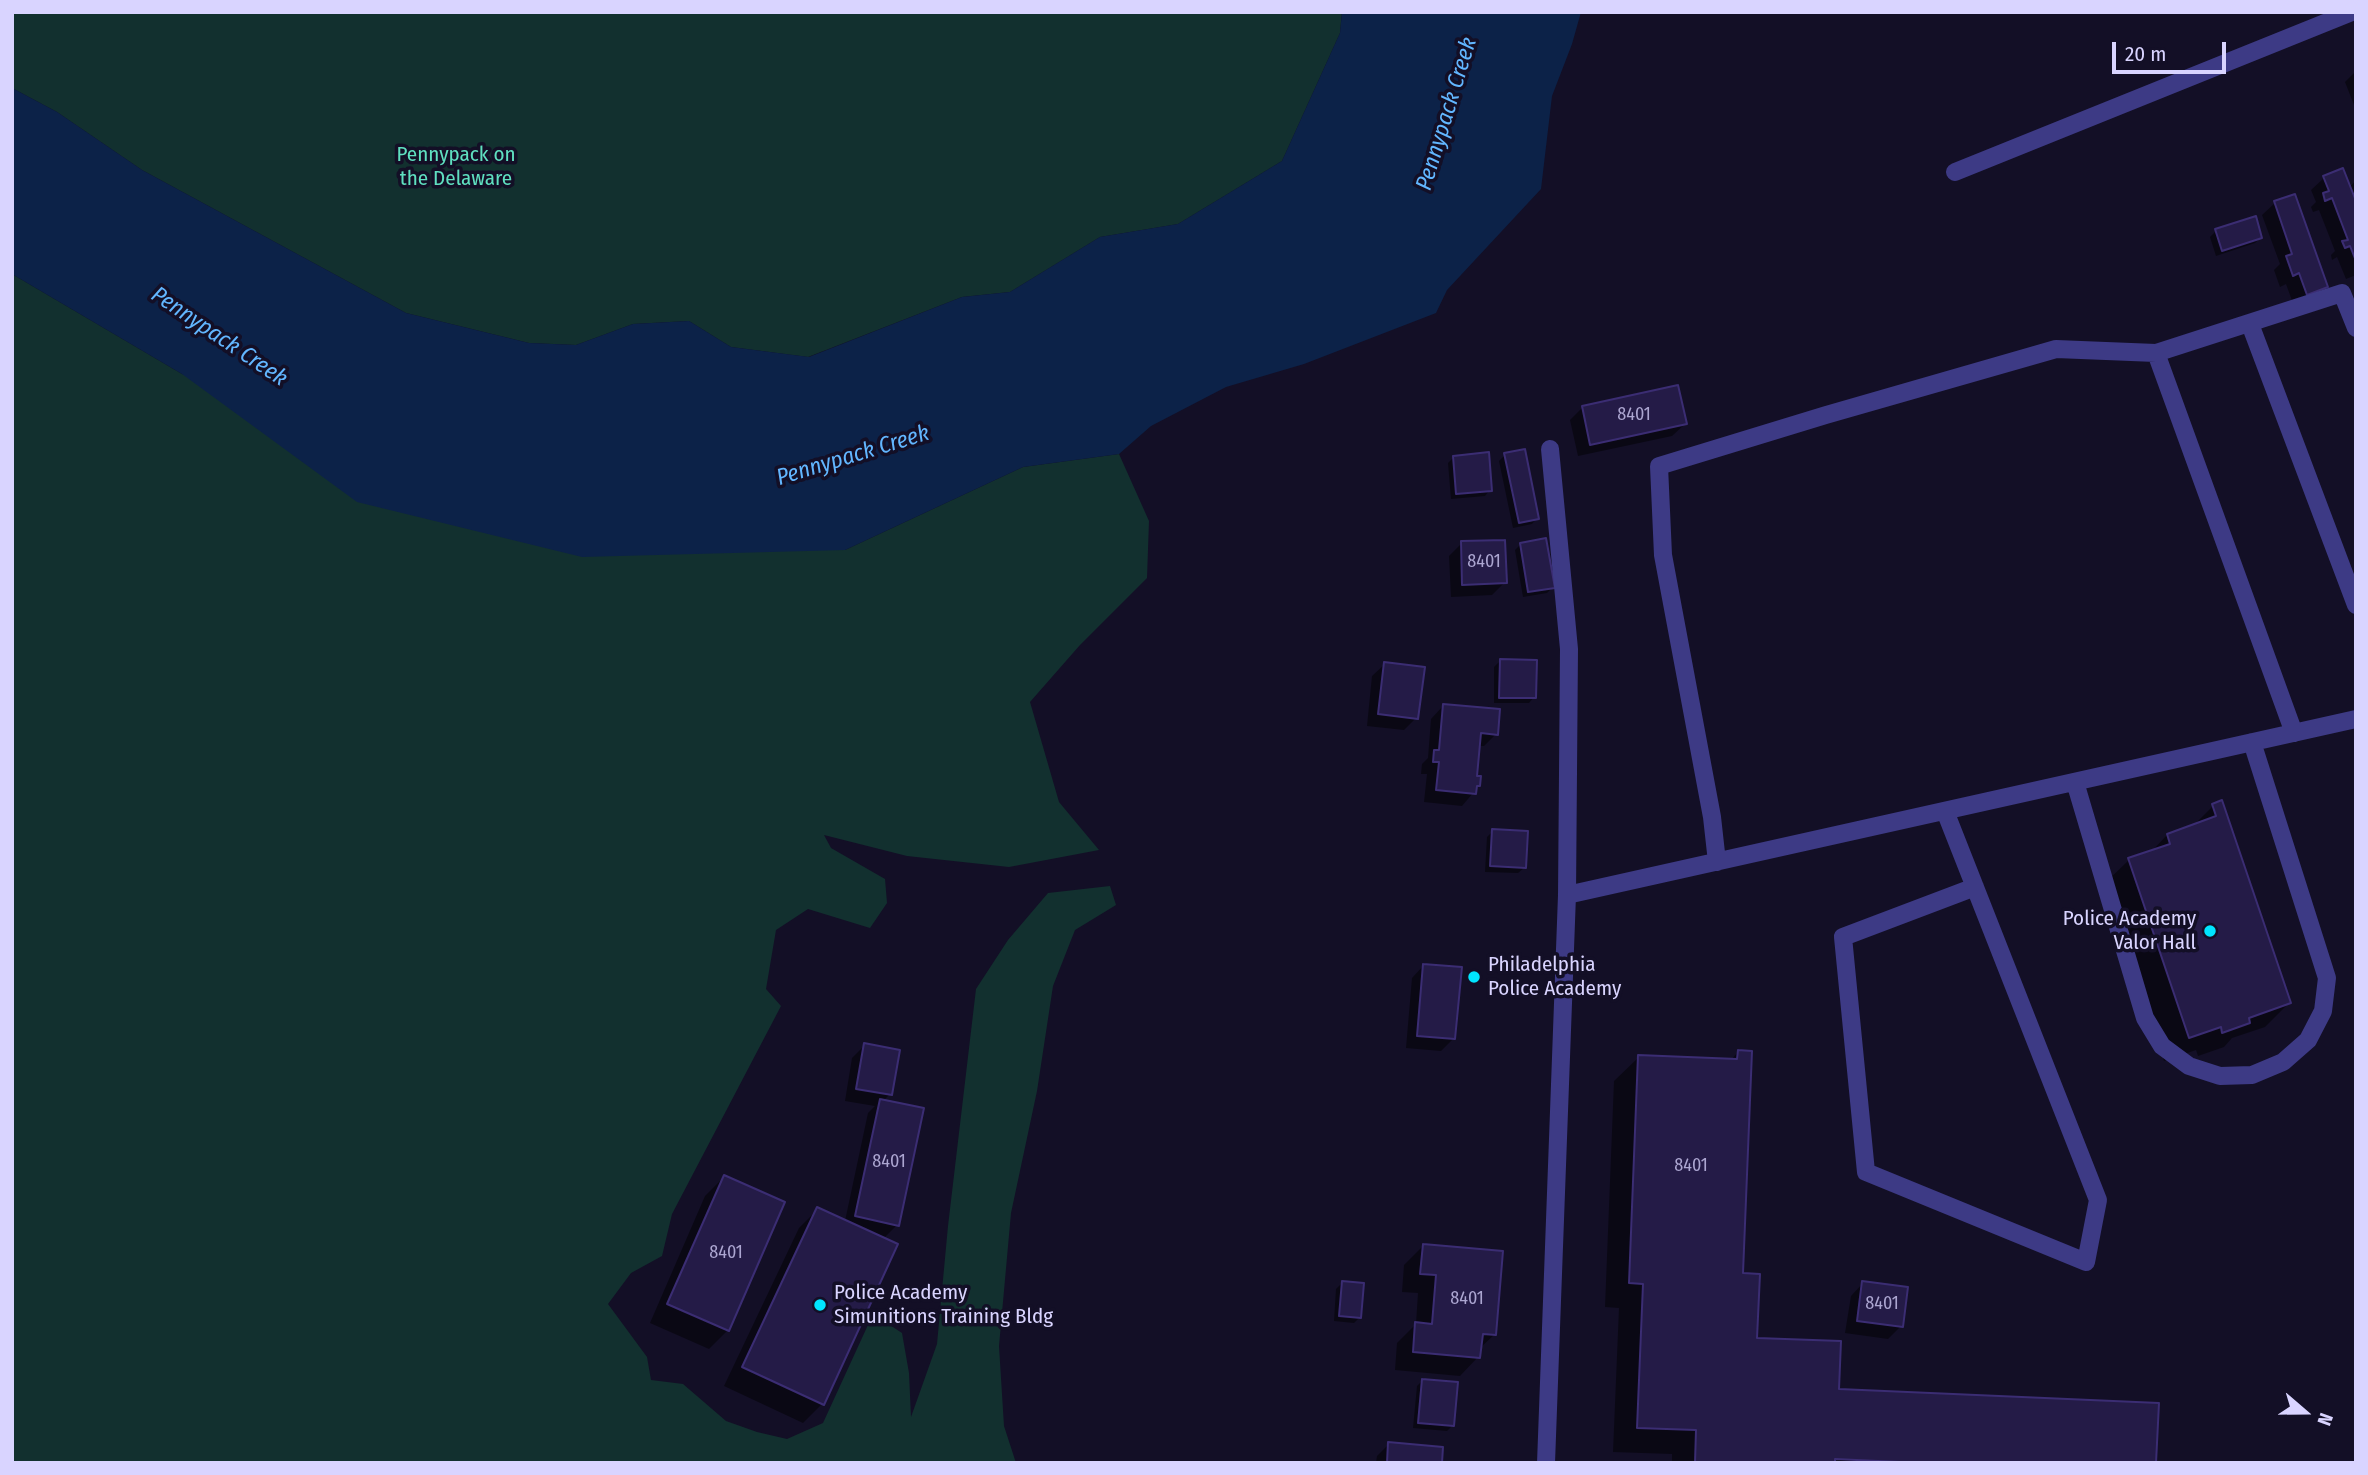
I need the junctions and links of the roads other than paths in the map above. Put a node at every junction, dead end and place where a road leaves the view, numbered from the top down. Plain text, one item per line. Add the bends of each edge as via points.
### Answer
1 (2352, 12) edge
2 (1955, 172) dead end
3 (2250, 324) junction
4 (2356, 328) edge
5 (2155, 354) junction
6 (1550, 449) dead end
7 (2356, 605) edge
8 (2356, 719) edge
9 (2294, 733) junction
10 (2252, 742) junction
11 (2075, 782) junction
12 (1945, 811) junction
13 (1717, 862) junction
14 (1975, 887) junction
15 (1567, 895) junction
16 (1546, 1463) edge

1 - 2 lane
3 - 4 lane via 2342,292
3 - 5 lane
3 - 7 lane
5 - 9 lane
5 - 13 lane via 2056,349 1659,466 1662,555
6 - 15 lane via 1569,649
8 - 9 lane
9 - 10 lane
10 - 11 lane
10 - 11 lane via 2327,978 2323,1011 2308,1040 2283,1062 2252,1075 2220,1076 2189,1066 2162,1046 2145,1018
11 - 12 lane
12 - 13 lane
12 - 14 lane
13 - 15 lane
14 - 14 lane via 2098,1200 2085,1262 1866,1172 1843,937
15 - 16 lane

